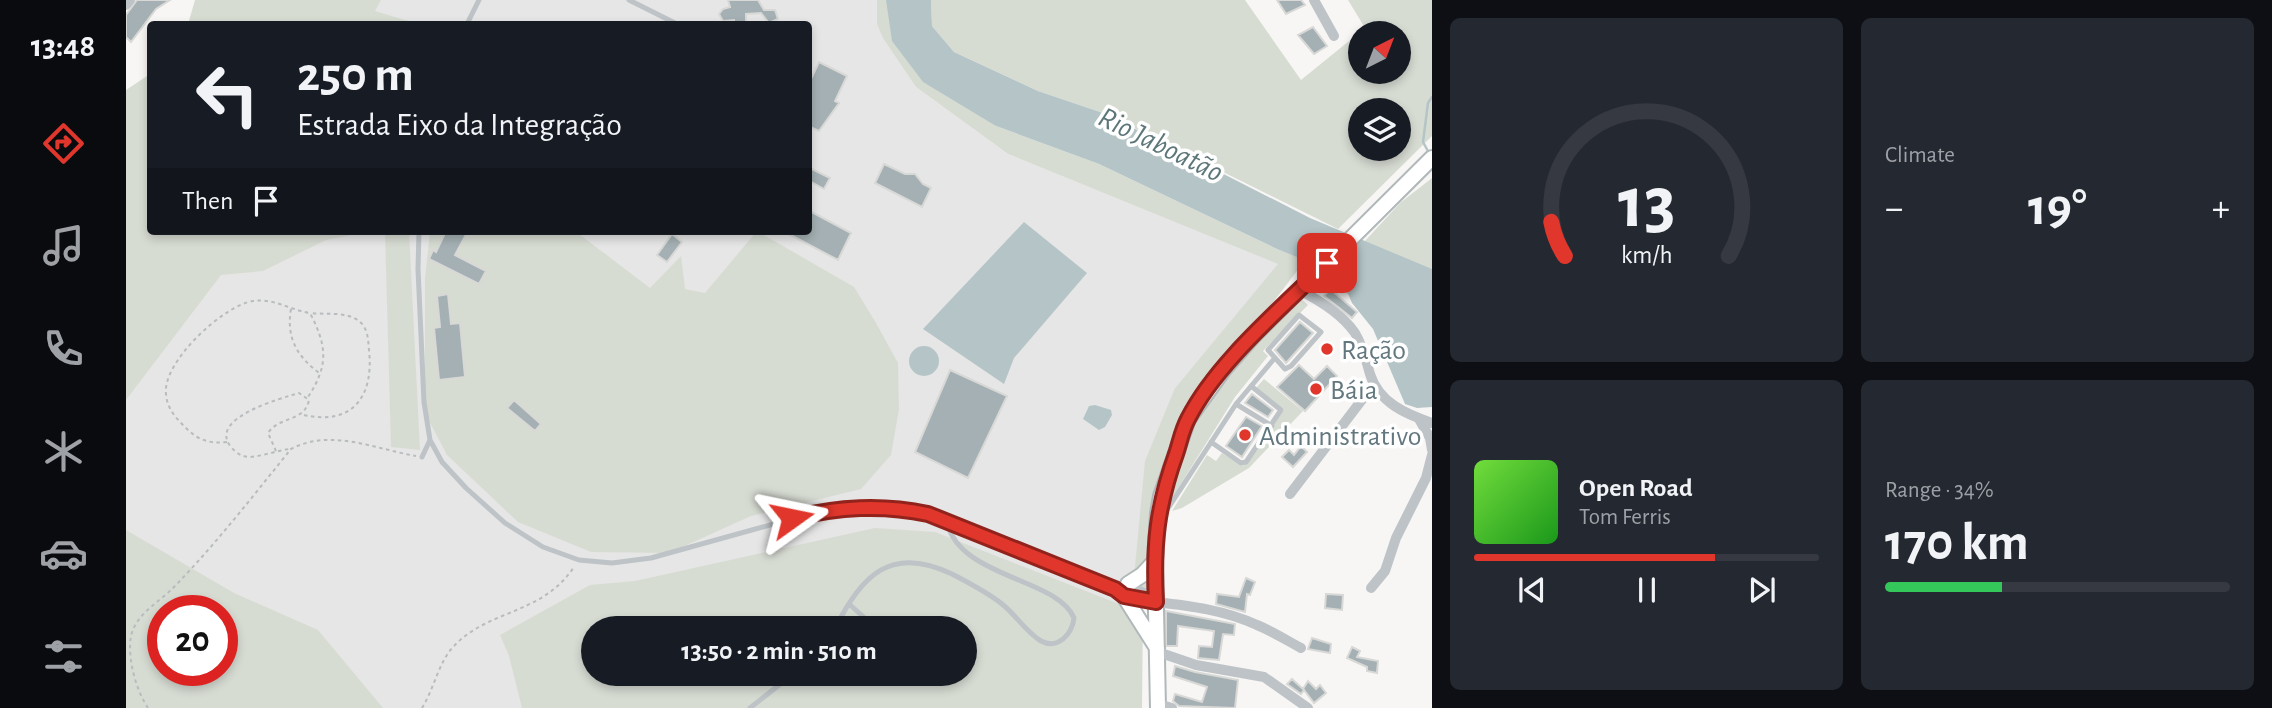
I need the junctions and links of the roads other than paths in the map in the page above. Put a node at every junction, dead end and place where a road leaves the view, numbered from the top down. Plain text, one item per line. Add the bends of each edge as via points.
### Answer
1 (130, 0) edge
2 (479, 0) edge
3 (629, 0) edge
4 (1314, 0) edge
5 (126, 5) edge
6 (468, 21) edge
7 (671, 21) edge
8 (1334, 36) dead end
9 (1432, 158) edge
10 (419, 235) edge
11 (1303, 286) junction
12 (1274, 359) junction
13 (1374, 384) junction
14 (1251, 386) junction
15 (1236, 404) junction
16 (1419, 418) junction
17 (1432, 423) edge
18 (1272, 426) junction
19 (430, 440) junction
20 (1211, 442) junction
21 (1432, 453) edge
22 (422, 457) road end
23 (1290, 494) dead end
24 (947, 522) junction
25 (1157, 525) junction
26 (1155, 561) junction
27 (1371, 588) dead end
28 (1122, 590) junction
29 (1156, 598) junction
30 (849, 604) junction
31 (842, 616) edge
32 (862, 616) edge
33 (1301, 648) dead end
34 (1158, 651) junction
35 (778, 686) edge
36 (1163, 707) edge
37 (750, 708) edge
38 (1308, 708) edge

1 - 5 street
2 - 6 lane
3 - 7 lane
4 - 8 street
9 - 11 main road
10 - 19 lane via 424,402
11 - 13 street via 1350,327
11 - 25 main road via 1224,369 1192,411 1164,488
12 - 12 lane via 1289,368 1320,330 1299,316 1269,348
12 - 14 lane
13 - 16 street via 1399,410
13 - 23 street
14 - 15 lane
14 - 18 lane via 1281,410
15 - 18 lane
15 - 20 lane
16 - 17 street
16 - 21 street
18 - 20 lane via 1244,464
19 - 22 lane
19 - 24 lane via 442,462 505,523 542,547 579,560 612,563 650,558 767,524 861,506 899,508
20 - 25 lane
21 - 27 street via 1426,478 1401,525 1385,570
24 - 28 lane
24 - 30 lane via 954,542 963,549 1063,603 1074,618 1070,632 1056,643 1047,643 990,595 922,562 888,565
25 - 26 main road
26 - 28 main road
26 - 29 main road
28 - 29 lane
28 - 29 lane
28 - 34 main road
29 - 33 street via 1228,614
29 - 34 main road
30 - 31 lane
30 - 32 lane
34 - 36 main road
34 - 38 street via 1196,665 1264,677
35 - 37 lane

